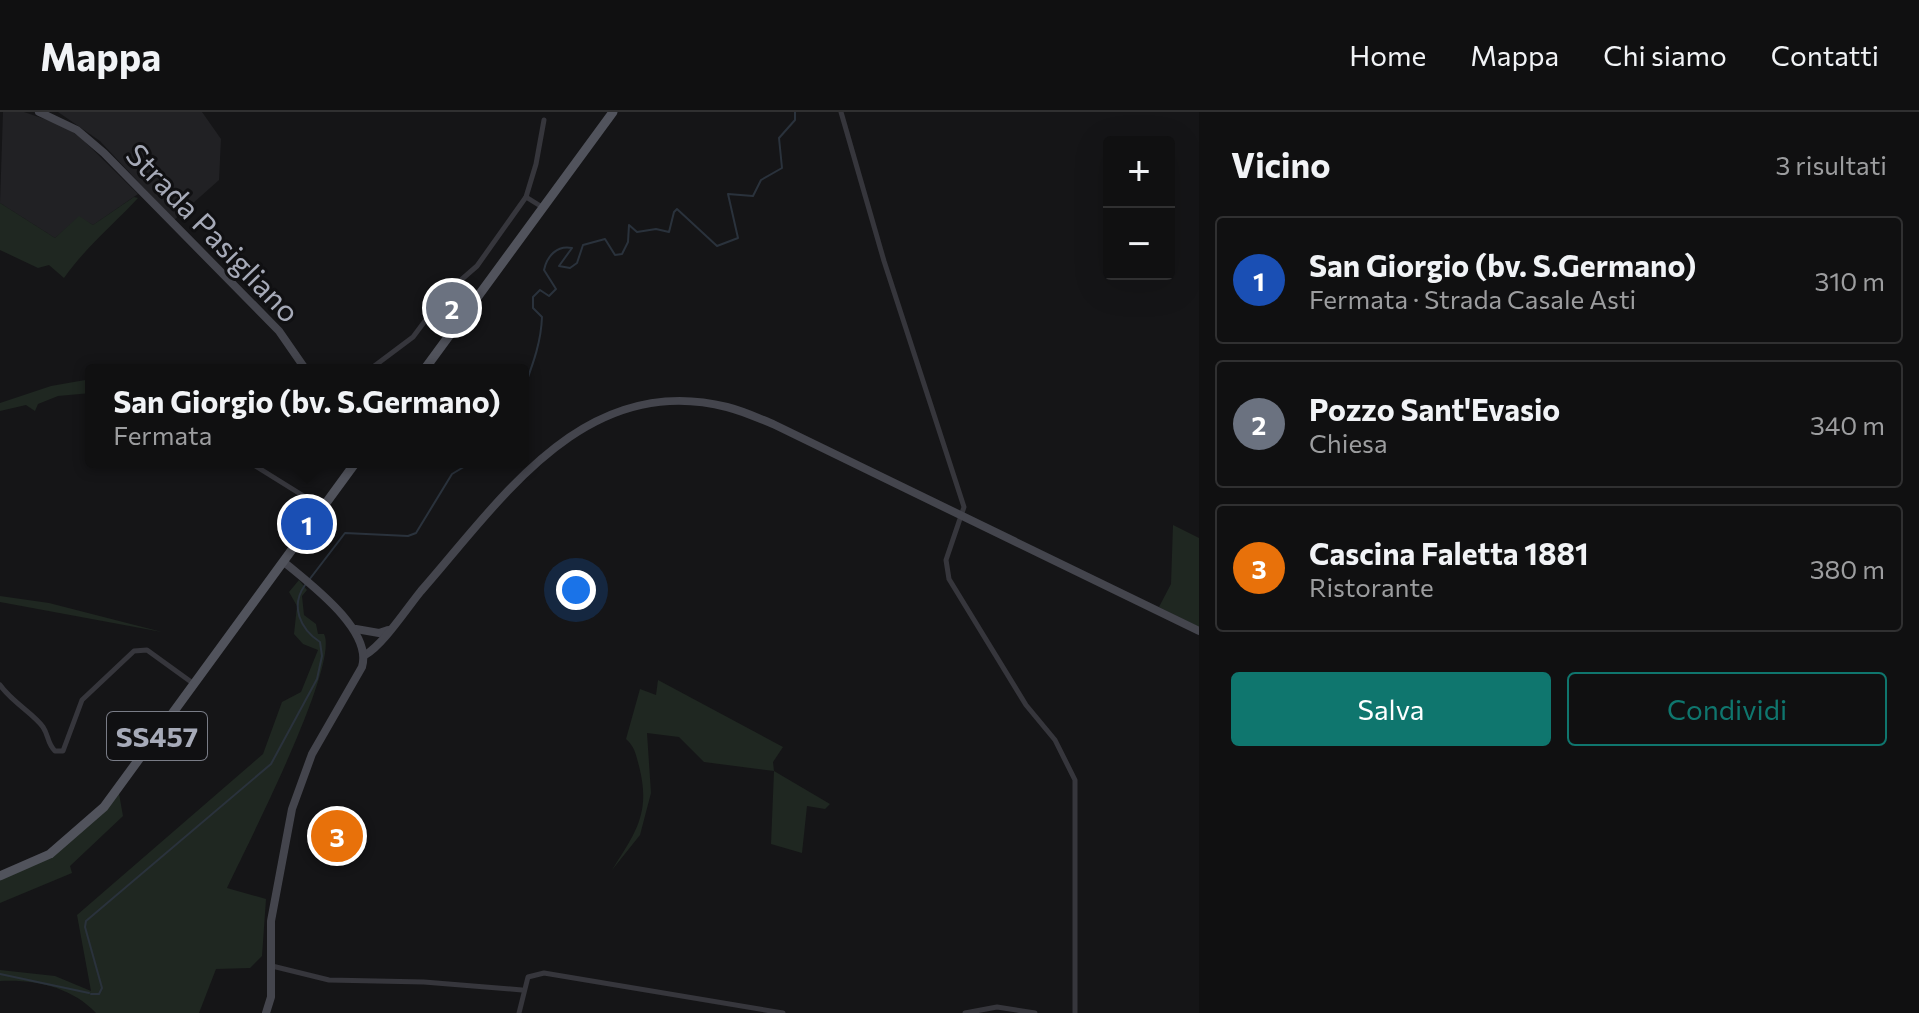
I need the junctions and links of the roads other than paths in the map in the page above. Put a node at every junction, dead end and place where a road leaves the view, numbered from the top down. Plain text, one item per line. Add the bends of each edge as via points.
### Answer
1 (39, 112) edge
2 (613, 112) edge
3 (841, 112) edge
4 (544, 120) dead end
5 (526, 197) junction
6 (544, 207) junction
7 (302, 364) edge
8 (377, 364) edge
9 (428, 364) edge
10 (259, 468) edge
11 (351, 468) edge
12 (323, 508) junction
13 (962, 516) junction
14 (284, 562) junction
15 (355, 629) junction
16 (388, 630) junction
17 (1199, 631) edge
18 (365, 655) junction
19 (194, 684) junction
20 (0, 685) edge
21 (0, 876) edge
22 (271, 965) junction
23 (522, 990) junction
24 (266, 1013) edge
25 (519, 1013) edge
26 (783, 1013) edge
27 (965, 1013) edge
28 (1035, 1013) edge
29 (1075, 1013) edge

1 - 7 main road, Strada Pasigliano via 91,141 279,331
2 - 6 main road
3 - 13 street via 964,507
4 - 5 street
5 - 6 street
5 - 8 street via 477,266 446,293 413,337
6 - 9 main road
10 - 12 street
11 - 12 main road, SS457
12 - 14 main road, SS457
13 - 16 main road via 728,407 643,406 590,424 537,459
13 - 17 main road
13 - 29 street via 946,560 949,579 1026,705 1055,740 1075,780
14 - 15 main road
14 - 19 main road, SS457
15 - 16 main road
15 - 18 main road
16 - 18 main road
18 - 22 main road via 296,795 274,901
19 - 20 street via 147,650 134,651 82,700 63,751 48,744 44,728
19 - 21 main road, SS457 via 87,825 50,854
22 - 23 street via 329,980
22 - 24 main road
23 - 25 street
23 - 26 street via 534,974 563,975
27 - 28 street via 997,1007

